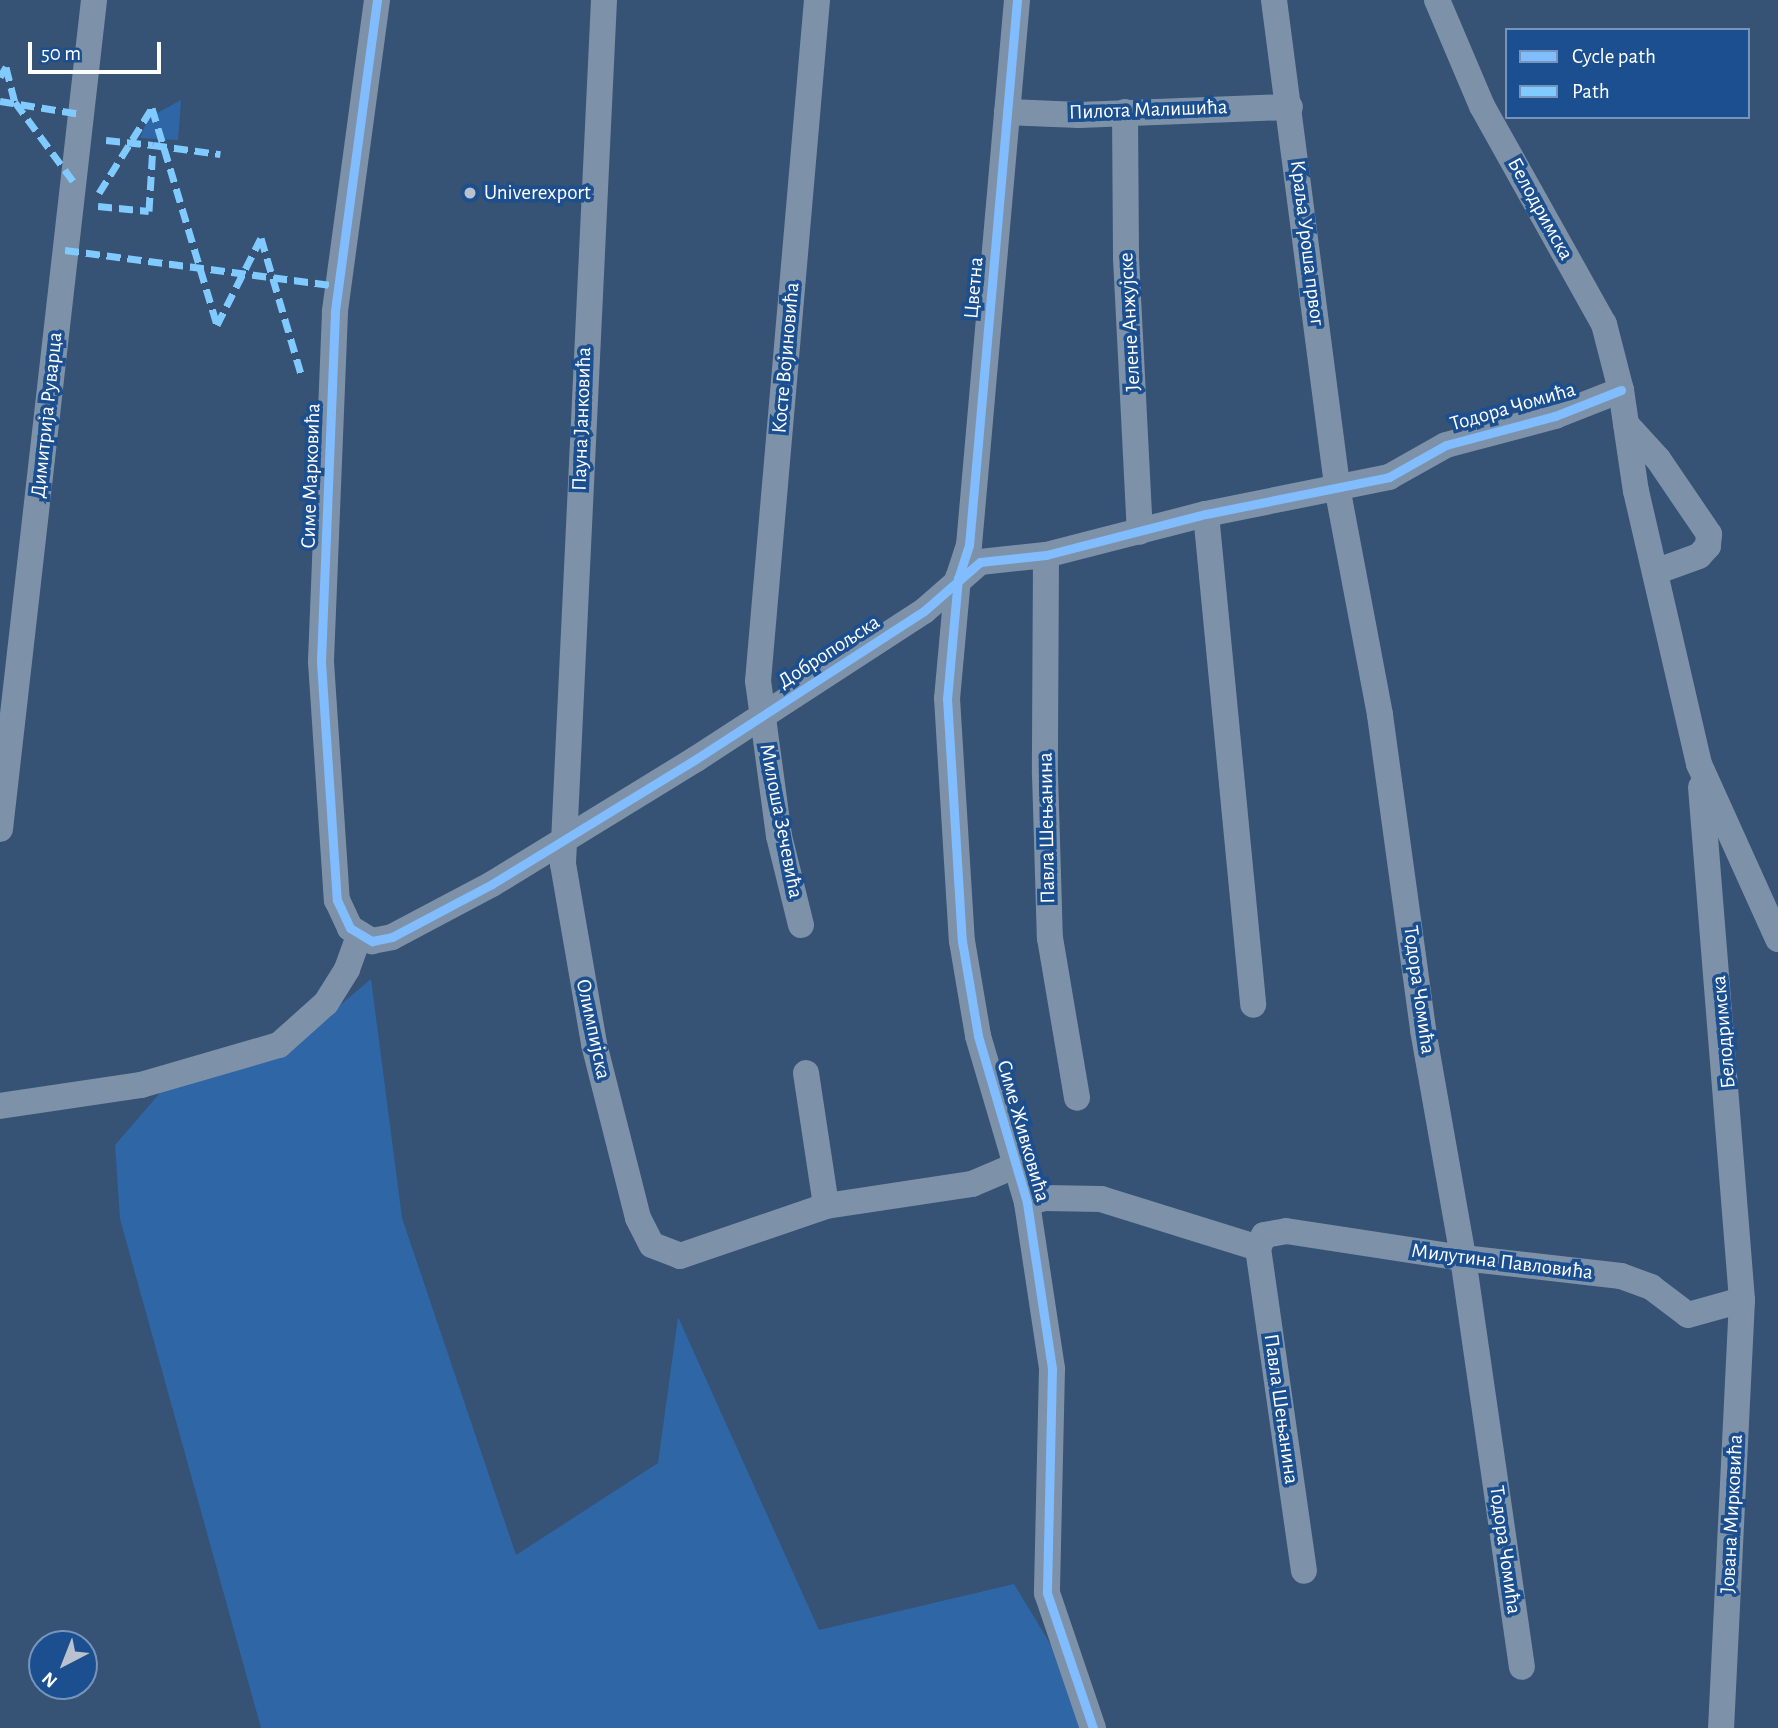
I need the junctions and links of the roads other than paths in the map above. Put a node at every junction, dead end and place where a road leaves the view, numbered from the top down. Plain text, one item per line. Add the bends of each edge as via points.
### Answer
1 (94, 0) edge
2 (377, 0) edge
3 (604, 0) edge
4 (817, 0) edge
5 (1017, 0) edge
6 (1274, 0) edge
7 (1437, 0) edge
8 (1290, 107) junction
9 (1007, 112) junction
10 (1125, 112) junction
11 (1621, 390) junction
12 (1626, 424) junction
13 (1338, 487) junction
14 (1206, 514) junction
15 (1139, 532) junction
16 (1046, 555) junction
17 (1655, 572) junction
18 (958, 578) junction
19 (761, 716) junction
20 (1699, 764) junction
21 (0, 829) edge
22 (565, 838) junction
23 (801, 925) dead end
24 (366, 938) junction
25 (1778, 939) edge
26 (1253, 1005) dead end
27 (806, 1073) dead end
28 (1077, 1098) dead end
29 (0, 1106) edge
30 (1014, 1166) junction
31 (1027, 1203) junction
32 (826, 1206) junction
33 (1258, 1248) junction
34 (1463, 1258) junction
35 (1742, 1300) junction
36 (1304, 1571) dead end
37 (1522, 1667) dead end
38 (1093, 1728) edge
39 (1721, 1728) edge

1 - 21 street, Димитрија Руварца
2 - 24 street, Симе Марковића via 335,312 321,663 337,900 350,928
3 - 22 street, Пауна Јанковића
4 - 19 street, Косте Војиновића via 758,681
5 - 9 street, Цветна
6 - 8 street, Краља Уроша првог
7 - 11 street, Белодримска via 1482,107 1604,324
8 - 10 street, Пилота Малишића
8 - 13 street, Краља Уроша првог
9 - 10 street, Пилота Малишића
9 - 18 street, Цветна via 969,545
10 - 15 street, Јелене Анжујске via 1126,258
11 - 12 street, Белодримска
11 - 13 street, Тодора Чомића via 1555,416 1446,445 1389,477
12 - 17 street, Белодримска
12 - 17 street via 1658,459 1709,534 1708,546 1699,556
13 - 14 street, Добропољска
13 - 34 street, Тодора Чомића via 1380,715 1423,1030
14 - 15 street, Добропољска
14 - 26 street
15 - 16 street, Добропољска
16 - 18 street, Добропољска via 981,562
16 - 28 street, Павла Шењанина via 1050,938
17 - 20 street, Белодримска
18 - 19 street, Добропољска via 924,611
18 - 30 street, Симе Живковића via 947,698 962,941 978,1036
19 - 22 street, Добропољска
19 - 23 street, Милоша Зечевића via 779,835
20 - 25 street, Белодримска
20 - 35 street, Белодримска
22 - 24 street, Добропољска via 393,937
22 - 32 street, Олимпијска via 563,864 594,1044 638,1218 652,1245 680,1256
24 - 29 street via 326,1003 279,1045 141,1085
27 - 32 street
30 - 31 street, Симе Живковића
30 - 32 street via 972,1184
31 - 33 street via 1045,1198 1101,1199
31 - 38 street, Симе Живковића via 1052,1368 1047,1592
33 - 34 street, Милутина Павловића via 1264,1235 1286,1231
33 - 36 street, Павла Шењанина
34 - 35 street, Милутина Павловића via 1621,1276 1651,1287 1688,1315
34 - 37 street, Тодора Чомића
35 - 39 street, Јована Мирковића

